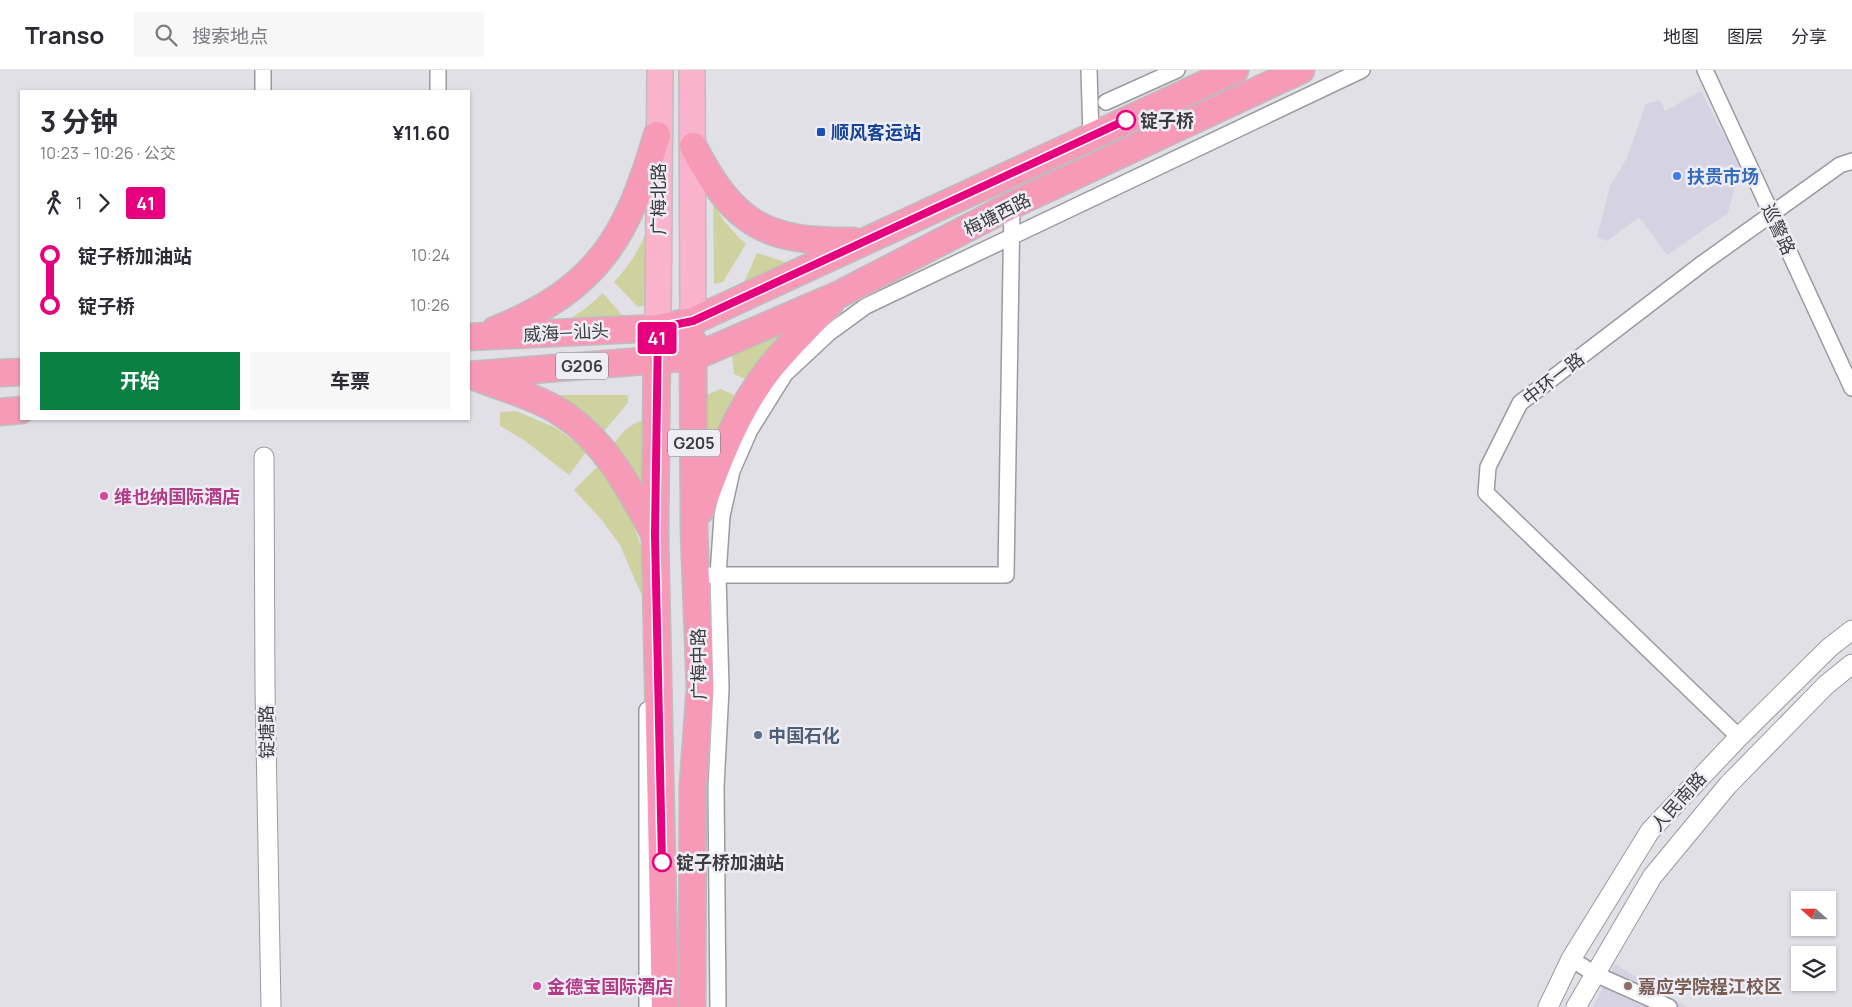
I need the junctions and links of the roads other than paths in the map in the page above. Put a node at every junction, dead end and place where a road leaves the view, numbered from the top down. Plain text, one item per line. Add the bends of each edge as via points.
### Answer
1 (263, 70) edge
2 (438, 70) edge
3 (660, 70) edge
4 (692, 70) edge
5 (1089, 70) edge
6 (1177, 70) edge
7 (1235, 70) edge
8 (1300, 70) edge
9 (1362, 70) edge
10 (1705, 70) edge
11 (263, 90) edge
12 (438, 90) edge
13 (1106, 102) dead end
14 (658, 136) junction
15 (1091, 136) junction
16 (693, 146) junction
17 (1852, 161) edge
18 (1012, 205) junction
19 (1772, 214) junction
20 (1010, 238) junction
21 (862, 241) junction
22 (840, 294) junction
23 (693, 321) junction
24 (658, 328) junction
25 (474, 337) edge
26 (694, 357) junction
27 (657, 360) junction
28 (20, 372) edge
29 (0, 373) edge
30 (470, 375) edge
31 (470, 375) edge
32 (1852, 388) edge
33 (20, 410) edge
34 (0, 412) edge
35 (264, 457) dead end
36 (656, 467) junction
37 (694, 468) junction
38 (694, 529) junction
39 (655, 535) junction
40 (706, 575) junction
41 (1852, 630) edge
42 (1852, 664) edge
43 (659, 709) junction
44 (1739, 737) junction
45 (1571, 959) junction
46 (1595, 974) junction
47 (271, 1007) edge
48 (647, 1007) edge
49 (666, 1007) edge
50 (692, 1007) edge
51 (718, 1007) edge
52 (1548, 1007) edge
53 (1576, 1007) edge
54 (1669, 1007) edge

1 - 11 street
2 - 12 street
3 - 14 main road, 广梅北路
4 - 16 main road, 广梅北路
5 - 15 street
6 - 13 street
7 - 15 highway, 梅塘西路 / G206
8 - 18 highway, 梅塘西路 / G206
9 - 20 street
10 - 19 street, 巡警路
14 - 24 main road, 广梅北路
14 - 25 highway via 642,188 622,230 594,267 562,296 525,318
15 - 21 highway, 梅塘西路 / G206
16 - 21 highway via 721,192 737,212 752,223 793,238 818,242
16 - 23 main road, 广梅北路
17 - 19 street, 中环一路 via 1840,165
18 - 20 street
18 - 22 highway, 梅塘西路 / G206
19 - 32 street, 巡警路
19 - 44 street, 中环一路 via 1520,403 1488,467 1486,493
20 - 40 street via 866,306 829,333 785,374 750,430 732,471
20 - 40 street via 1006,575
21 - 23 highway, 梅塘西路 / G206
22 - 26 highway, 梅塘西路 / G206
22 - 38 highway via 770,369 735,424
23 - 24 highway, 威海—汕头 / G206
23 - 26 highway, 广梅中路 / G205
24 - 25 highway, 威海—汕头 / G206
24 - 27 highway, G205
26 - 27 highway, 威海—汕头 / G206
26 - 37 highway, 广梅中路 / G205
27 - 30 highway, 威海—汕头 / G206
27 - 36 highway, G205
28 - 29 highway
31 - 39 highway via 528,396 562,414 592,437 614,464
33 - 34 highway
35 - 47 street, 锭塘路
36 - 37 highway
36 - 39 highway, G205
37 - 38 highway, 广梅中路 / G205
38 - 40 highway, 广梅中路 / G205
39 - 43 highway, G205
40 - 50 highway, 广梅中路 / G205 via 693,785
40 - 51 street via 721,689 716,787
41 - 44 street, 人民南路 via 1830,647
42 - 46 street, 人民南路 via 1728,785 1652,877
43 - 48 street via 646,710
43 - 49 highway, G205
44 - 45 street, 人民南路 via 1650,831
45 - 46 street
45 - 52 street, 人民南路
46 - 53 street, 人民南路
46 - 54 street

